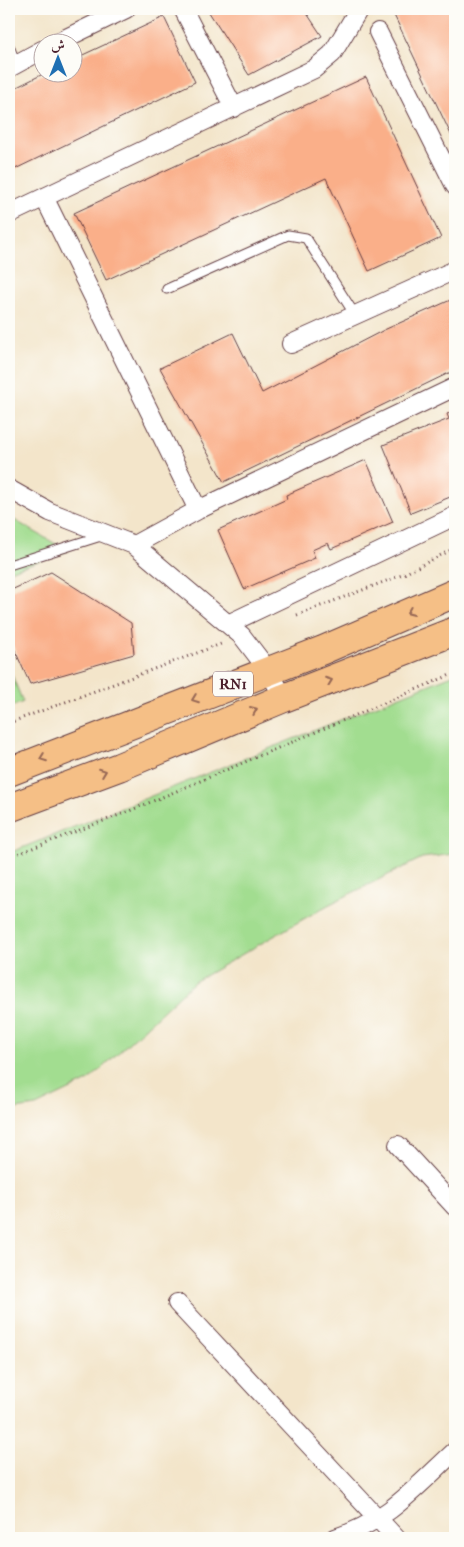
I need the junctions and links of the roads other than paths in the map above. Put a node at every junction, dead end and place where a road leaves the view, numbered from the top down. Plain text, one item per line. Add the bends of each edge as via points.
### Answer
1 (126, 9) edge
2 (183, 9) edge
3 (359, 9) edge
4 (79, 32) edge
5 (378, 32) dead end
6 (9, 46) edge
7 (32, 55) edge
8 (12, 66) edge
9 (234, 108) junction
10 (455, 186) edge
11 (44, 197) junction
12 (9, 214) edge
13 (455, 270) edge
14 (167, 289) dead end
15 (354, 315) junction
16 (291, 344) dead end
17 (455, 387) edge
18 (9, 489) edge
19 (198, 510) junction
20 (455, 516) edge
21 (106, 534) junction
22 (134, 544) junction
23 (9, 565) edge
24 (455, 593) edge
25 (228, 624) junction
26 (455, 630) edge
27 (268, 670) junction
28 (284, 698) junction
29 (9, 772) edge
30 (9, 808) edge
31 (398, 1145) dead end
32 (455, 1207) edge
33 (177, 1303) dead end
34 (455, 1451) edge
35 (378, 1519) junction
36 (335, 1538) edge
37 (396, 1538) edge

1 - 4 street
2 - 9 street
3 - 9 street via 332,54 314,69
5 - 10 street
6 - 8 lane
7 - 8 street
9 - 11 street
11 - 12 street
11 - 19 street
13 - 15 street
14 - 15 lane via 288,235 306,238
15 - 16 street
17 - 19 street
18 - 21 street via 50,512
19 - 22 street
20 - 25 street
21 - 22 street
21 - 23 lane
22 - 25 street
24 -> 27 highway, RN1
25 - 27 street via 242,636
28 -> 26 highway, RN1
27 - 28 street
27 -> 29 highway, RN1
30 -> 28 highway, RN1 via 119,767
31 - 32 street
33 - 35 street
34 - 35 street via 388,1514
35 - 36 street
35 - 37 street

